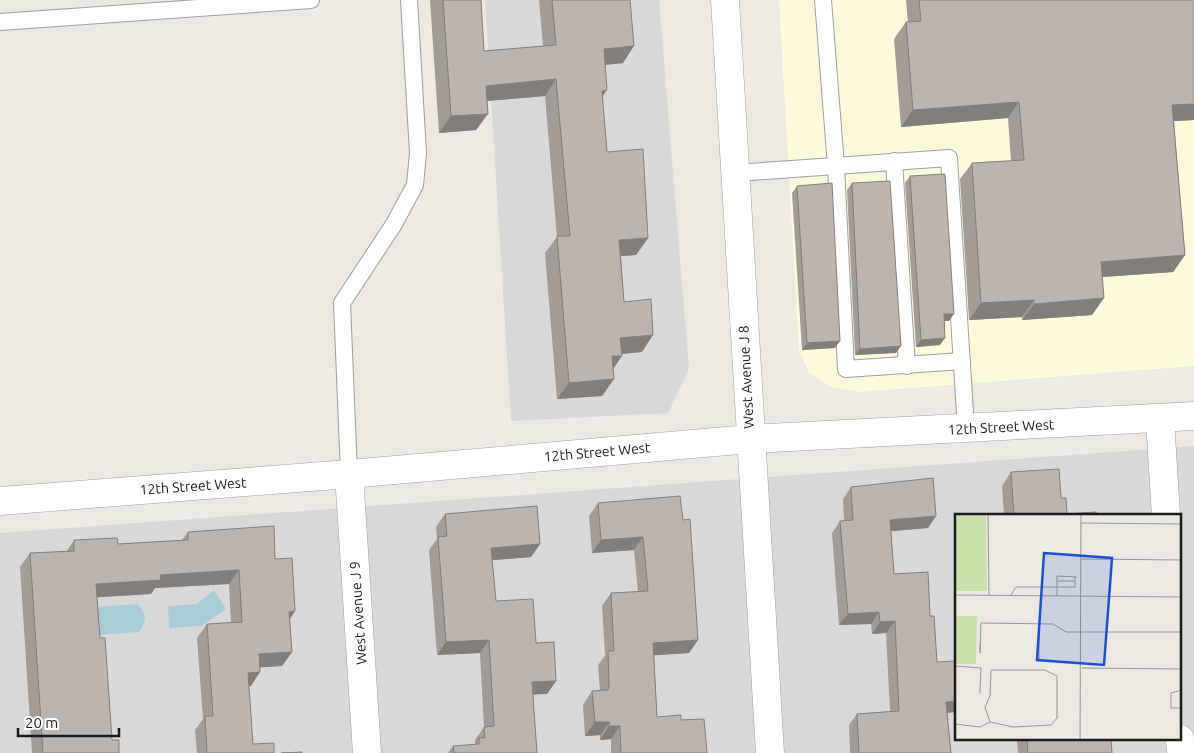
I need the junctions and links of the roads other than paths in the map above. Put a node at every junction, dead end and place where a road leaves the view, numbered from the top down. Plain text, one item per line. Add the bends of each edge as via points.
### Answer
1 (311, 0) edge
2 (409, 0) edge
3 (725, 0) edge
4 (823, 0) edge
5 (0, 22) edge
6 (894, 162) junction
7 (836, 166) junction
8 (735, 173) junction
9 (962, 361) junction
10 (907, 366) junction
11 (1194, 416) edge
12 (1160, 419) junction
13 (966, 429) junction
14 (750, 439) junction
15 (349, 474) junction
16 (0, 500) edge
17 (1166, 514) edge
18 (1180, 740) edge
19 (367, 753) edge
20 (770, 753) edge
21 (1181, 753) edge

1 - 5 lane
2 - 15 lane via 418,153 416,185 342,303
3 - 8 street, West Avenue J 8
4 - 7 lane
6 - 7 lane
6 - 9 lane via 949,158
6 - 10 lane
7 - 8 lane
7 - 10 lane via 846,369
8 - 14 street, West Avenue J 8
9 - 10 lane
9 - 13 lane
11 - 12 street, 12th Street West
12 - 13 street, 12th Street West
12 - 17 street
13 - 14 street, 12th Street West
14 - 15 street, 12th Street West
14 - 20 street, West Avenue J 8
15 - 16 street, 12th Street West
15 - 19 street, West Avenue J 9
18 - 21 street

